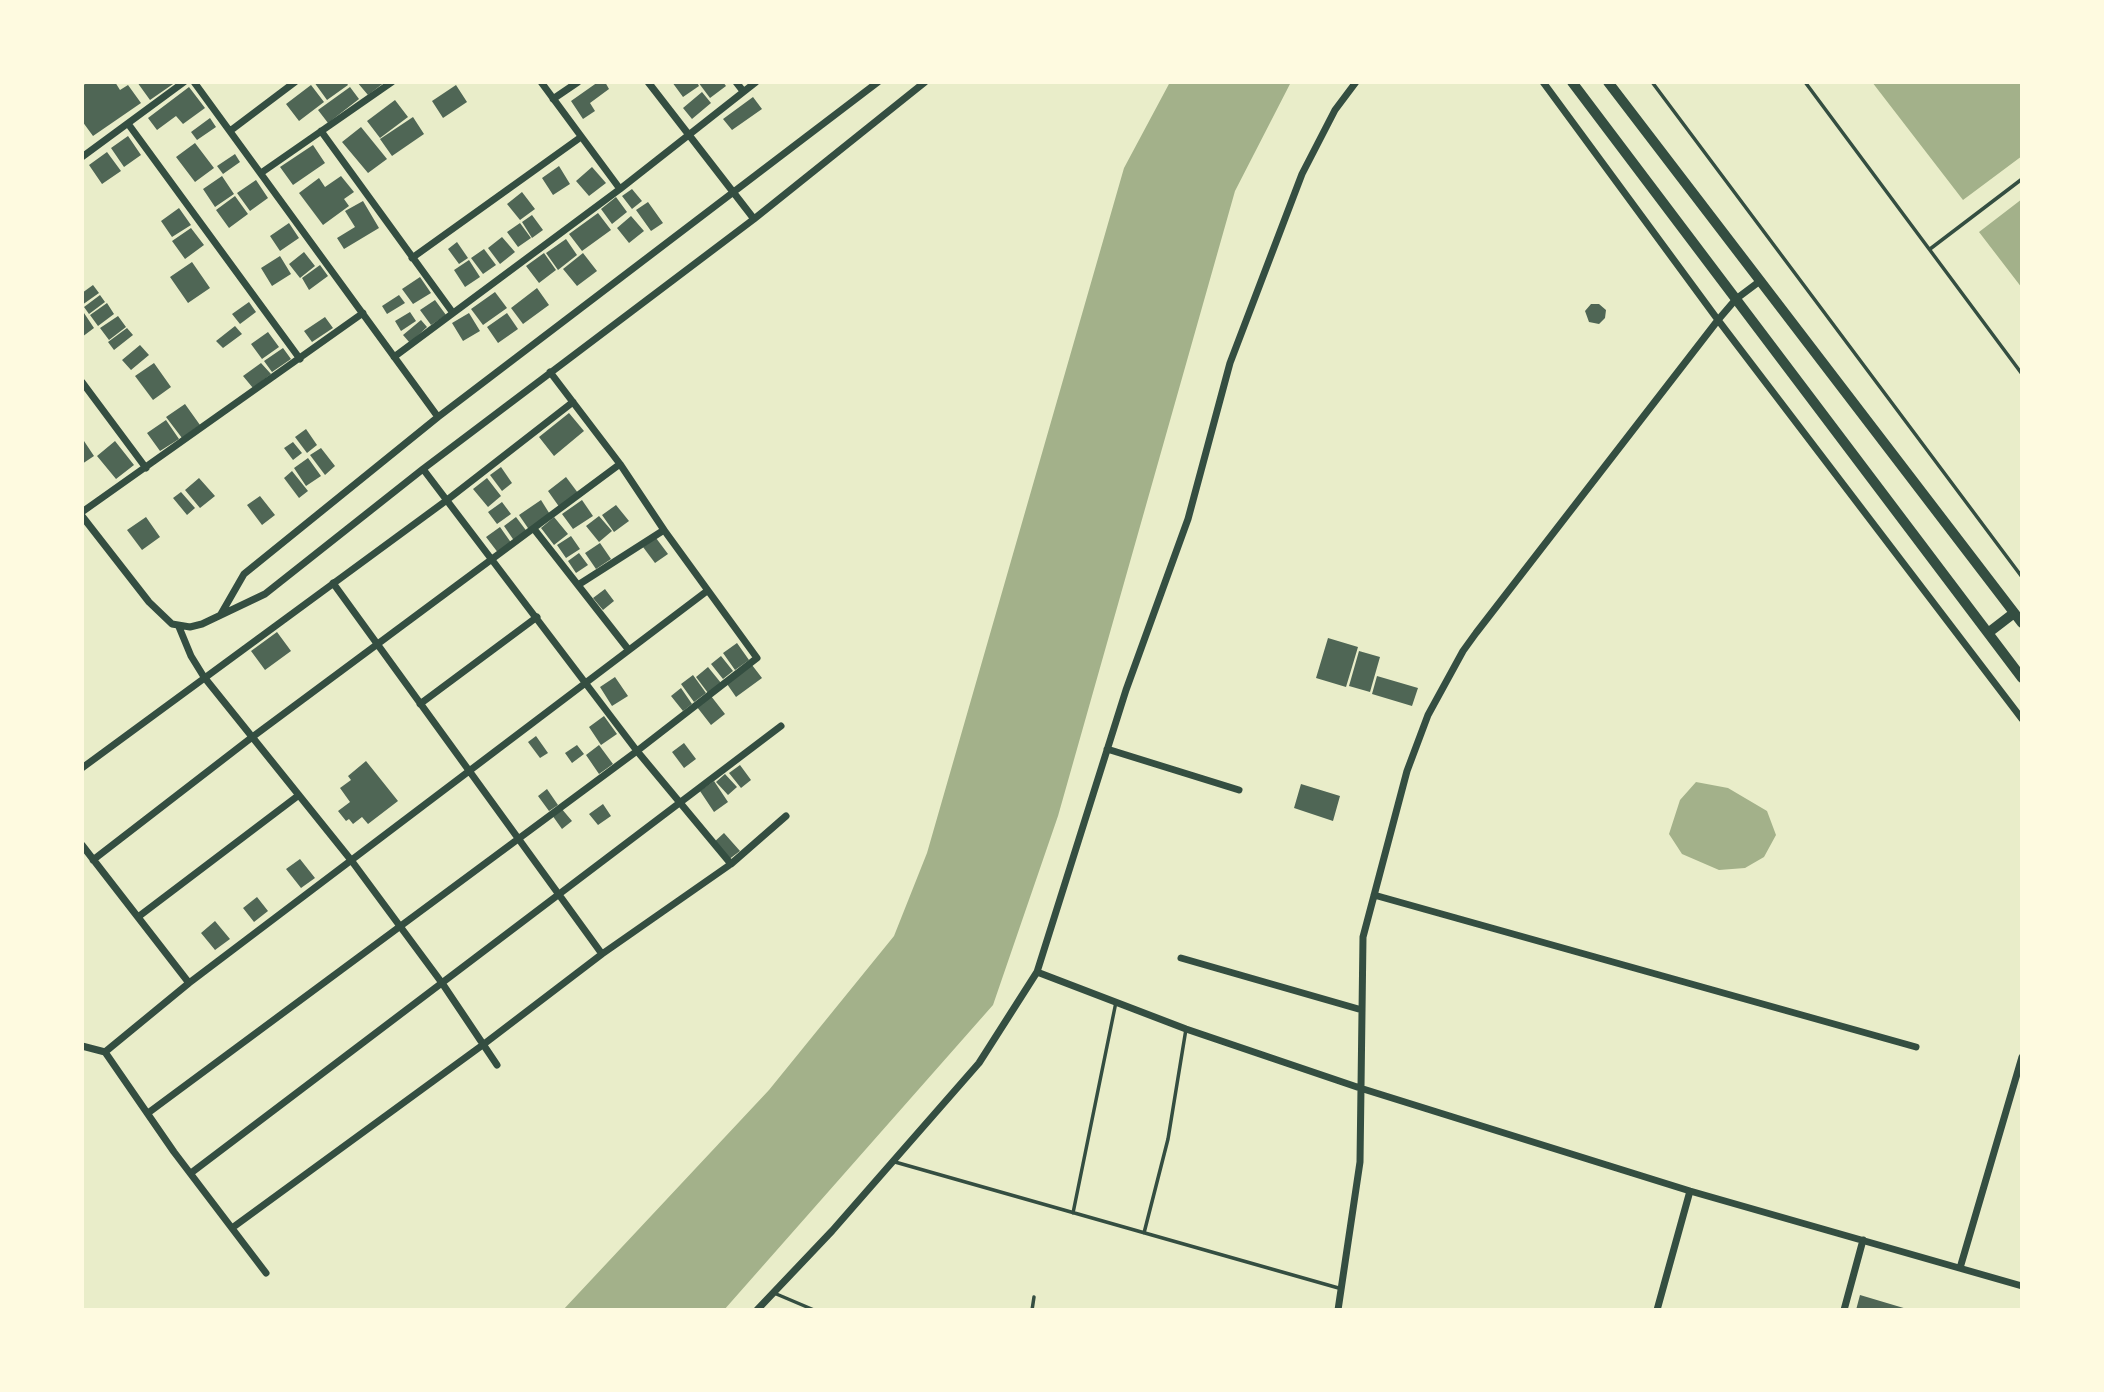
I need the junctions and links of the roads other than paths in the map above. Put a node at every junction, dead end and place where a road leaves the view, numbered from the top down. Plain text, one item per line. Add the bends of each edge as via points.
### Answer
1 (184, 82) edge
2 (194, 82) edge
3 (296, 82) edge
4 (392, 82) edge
5 (541, 82) edge
6 (578, 82) edge
7 (648, 82) edge
8 (736, 82) edge
9 (756, 82) edge
10 (878, 82) edge
11 (925, 82) edge
12 (1356, 82) edge
13 (1543, 82) edge
14 (1572, 82) edge
15 (1608, 82) edge
16 (1652, 82) edge
17 (1805, 82) edge
18 (743, 92) junction
19 (553, 99) junction
20 (128, 125) junction
21 (230, 131) junction
22 (321, 131) junction
23 (688, 136) junction
24 (581, 137) junction
25 (82, 157) edge
26 (261, 173) junction
27 (2022, 179) edge
28 (620, 189) junction
29 (733, 193) junction
30 (754, 219) junction
31 (1930, 248) junction
32 (412, 258) junction
33 (1760, 281) junction
34 (1736, 299) junction
35 (363, 313) junction
36 (453, 313) junction
37 (1718, 320) junction
38 (394, 357) junction
39 (300, 359) junction
40 (550, 372) junction
41 (2022, 374) edge
42 (82, 382) edge
43 (573, 402) junction
44 (438, 417) junction
45 (620, 464) junction
46 (146, 468) junction
47 (423, 469) junction
48 (447, 500) junction
49 (82, 514) edge
50 (534, 529) junction
51 (664, 530) junction
52 (493, 559) junction
53 (2022, 577) edge
54 (333, 583) junction
55 (579, 585) junction
56 (707, 591) junction
57 (2014, 613) junction
58 (221, 614) junction
59 (537, 617) junction
60 (2022, 623) edge
61 (179, 627) junction
62 (1988, 633) junction
63 (378, 645) junction
64 (628, 649) junction
65 (204, 677) junction
66 (2022, 678) edge
67 (586, 681) junction
68 (420, 704) junction
69 (2022, 719) edge
70 (781, 726) dead end
71 (251, 738) junction
72 (1107, 749) junction
73 (637, 751) junction
74 (82, 768) edge
75 (468, 771) junction
76 (1238, 790) dead end
77 (299, 795) junction
78 (679, 803) junction
79 (786, 816) dead end
80 (516, 838) junction
81 (82, 845) edge
82 (93, 860) junction
83 (351, 860) junction
84 (731, 864) junction
85 (558, 893) junction
86 (1374, 895) junction
87 (138, 917) junction
88 (399, 926) junction
89 (602, 954) junction
90 (1181, 958) dead end
91 (1037, 972) junction
92 (189, 983) junction
93 (442, 984) junction
94 (1116, 1002) junction
95 (1362, 1010) junction
96 (1186, 1029) junction
97 (484, 1044) junction
98 (82, 1046) edge
99 (1916, 1047) dead end
100 (105, 1052) junction
101 (2022, 1057) edge
102 (497, 1065) dead end
103 (1360, 1088) junction
104 (148, 1114) junction
105 (893, 1161) junction
106 (191, 1173) junction
107 (1690, 1191) junction
108 (1073, 1213) junction
109 (232, 1228) junction
110 (1144, 1233) junction
111 (1863, 1240) junction
112 (1960, 1268) junction
113 (266, 1273) dead end
114 (2022, 1286) edge
115 (1342, 1289) junction
116 (774, 1293) junction
117 (1034, 1297) dead end
118 (757, 1310) edge
119 (814, 1310) edge
120 (1032, 1310) edge
121 (1338, 1310) edge
122 (1657, 1310) edge
123 (1844, 1310) edge

1 - 20 street
2 - 21 street
3 - 21 street
4 - 22 street
5 - 19 street
6 - 19 street
7 - 23 street
8 - 18 street
9 - 18 street
10 - 29 street
11 - 30 street
12 - 72 street via 1335,110 1303,174 1230,363 1188,519
13 - 37 street
14 - 34 main road
15 - 33 main road
16 - 53 lane
17 - 31 lane
18 - 23 street
19 - 24 street
20 - 25 street
20 - 39 street
21 - 26 street
22 - 26 street
22 - 32 street
23 - 28 street
23 - 29 street
24 - 28 street
24 - 32 street
26 - 35 street
27 - 31 lane
28 - 36 street
29 - 30 street
29 - 44 street
30 - 40 street
31 - 41 lane
32 - 36 street
33 - 34 street
33 - 57 main road
34 - 37 street
34 - 62 main road
35 - 38 street
35 - 39 street
36 - 38 street
37 - 69 street
37 - 86 street via 1463,651 1436,699 1413,755
38 - 44 street
39 - 46 street
40 - 43 street
40 - 47 street
42 - 46 street
43 - 45 street
43 - 48 street
44 - 58 street via 244,574
45 - 50 street
45 - 51 street
46 - 49 street
47 - 48 street
47 - 58 street via 265,594
48 - 52 street
48 - 54 street
49 - 61 street via 149,602
50 - 52 street
50 - 55 street
51 - 55 street
51 - 56 street
52 - 59 street
52 - 63 street
54 - 63 street
54 - 65 street
55 - 64 street
56 - 64 street
56 - 73 street via 757,658
57 - 60 main road
57 - 62 main road
58 - 61 street via 202,624
59 - 67 street
59 - 68 street
61 - 65 street
62 - 66 main road
63 - 68 street
63 - 71 street
64 - 67 street
65 - 71 street
65 - 74 street
67 - 73 street
67 - 75 street
68 - 75 street
70 - 78 street
71 - 77 street
71 - 82 street
72 - 76 street
72 - 91 street
73 - 78 street
73 - 80 street
75 - 80 street
75 - 83 street
77 - 83 street
77 - 87 street
78 - 84 street
78 - 85 street
79 - 84 street
80 - 85 street
80 - 88 street
81 - 82 street
82 - 87 street
83 - 88 street
83 - 92 street
84 - 89 street
85 - 89 street
85 - 93 street
86 - 95 street via 1363,937
86 - 99 street
87 - 92 street
88 - 93 street
88 - 104 street
89 - 97 street
90 - 95 street
91 - 94 street
91 - 105 street via 979,1063
92 - 100 street
93 - 97 street
93 - 106 street
94 - 96 street
94 - 108 lane
95 - 103 street
96 - 103 street
96 - 110 lane via 1168,1139
97 - 102 street
97 - 109 street
98 - 100 street
100 - 104 street
101 - 112 street
103 - 107 street
103 - 115 street via 1360,1163
104 - 106 street
105 - 108 lane
105 - 116 street
106 - 109 street
107 - 111 street
107 - 122 street
108 - 110 lane
109 - 113 street
110 - 115 lane
111 - 112 street
111 - 123 street
112 - 114 street
115 - 121 street
116 - 118 street
116 - 119 lane
117 - 120 lane

